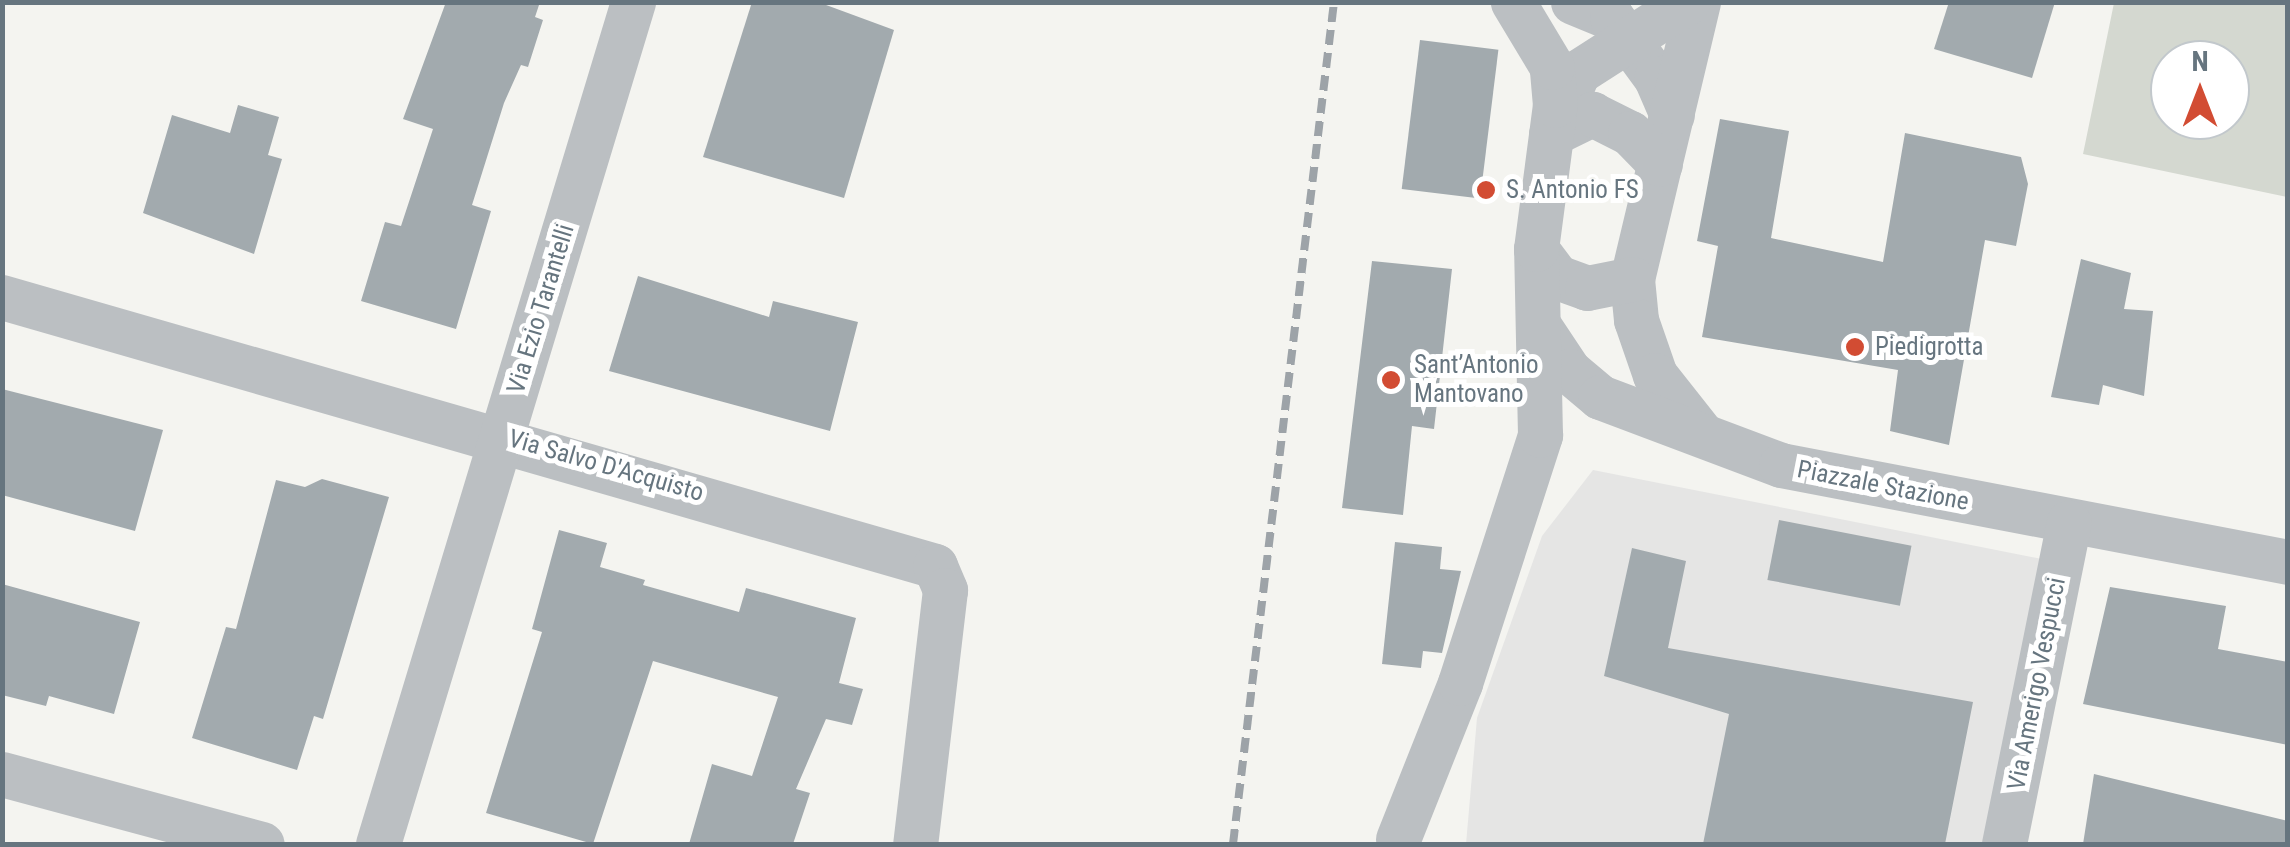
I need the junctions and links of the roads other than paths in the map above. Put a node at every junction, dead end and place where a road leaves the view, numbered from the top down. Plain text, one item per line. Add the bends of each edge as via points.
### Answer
1 (633, 2) edge
2 (1514, 2) edge
3 (1573, 2) edge
4 (1688, 2) edge
5 (1698, 2) edge
6 (1627, 39) junction
7 (1672, 115) junction
8 (1551, 134) junction
9 (1660, 164) junction
10 (1536, 249) junction
11 (1632, 279) junction
12 (2, 297) edge
13 (1539, 326) junction
14 (1648, 352) junction
15 (1600, 397) junction
16 (1701, 433) junction
17 (1540, 435) junction
18 (503, 436) junction
19 (2069, 523) junction
20 (2288, 562) edge
21 (2, 774) edge
22 (1398, 839) dead end
23 (262, 844) edge
24 (378, 844) edge
25 (915, 844) edge
26 (2004, 844) edge

1 - 18 street, Via Ezio Tarantelli
2 - 8 street via 1552,67
3 - 6 street via 1612,18
4 - 6 street
5 - 7 street, Piazzale Stazione
6 - 7 street
6 - 8 street via 1578,72
7 - 9 street, Piazzale Stazione
8 - 9 street via 1592,114 1630,134
8 - 10 street
9 - 11 street, Piazzale Stazione
10 - 11 street via 1556,277 1587,288
10 - 13 street
11 - 14 street, Piazzale Stazione
12 - 18 street, Via Salvo D'Acquisto
13 - 15 street, Piazzale Stazione via 1569,370
13 - 17 street
14 - 15 street via 1628,380
14 - 16 street, Piazzale Stazione via 1655,376
15 - 16 street, Piazzale Stazione
15 - 17 street
16 - 19 street, Piazzale Stazione via 1781,465
17 - 22 street via 1460,684
18 - 24 street, Via Ezio Tarantelli
18 - 25 street, Via Salvo D'Acquisto via 935,566 945,590
19 - 20 street, Piazzale Stazione
19 - 26 street, Via Amerigo Vespucci
21 - 23 street

